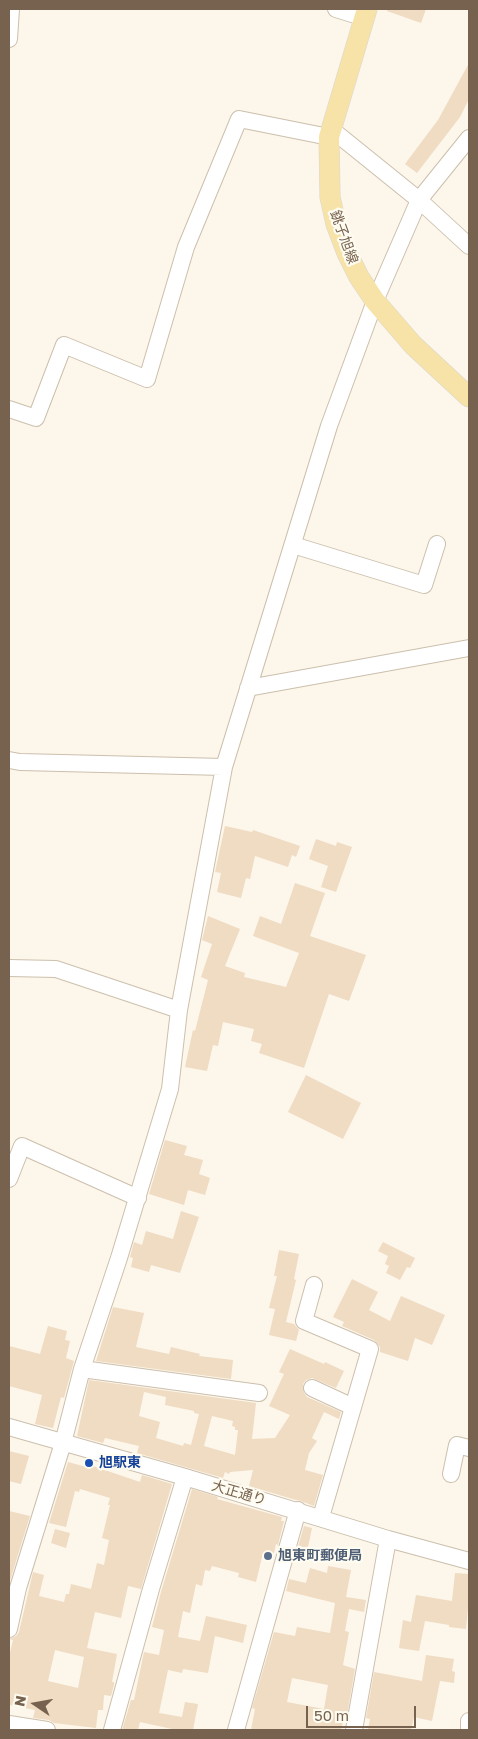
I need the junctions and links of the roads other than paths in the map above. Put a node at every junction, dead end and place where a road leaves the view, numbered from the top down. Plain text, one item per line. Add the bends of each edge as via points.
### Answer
1 (11, 9) edge
2 (336, 9) edge
3 (366, 13) edge
4 (9, 39) edge
5 (330, 133) junction
6 (469, 138) edge
7 (419, 200) junction
8 (469, 246) edge
9 (375, 301) junction
10 (469, 397) edge
11 (9, 409) edge
12 (438, 544) dead end
13 (293, 545) junction
14 (469, 648) edge
15 (248, 688) junction
16 (9, 760) edge
17 (224, 767) junction
18 (9, 968) edge
19 (179, 1010) junction
20 (9, 1179) edge
21 (138, 1198) junction
22 (314, 1285) dead end
23 (82, 1369) junction
24 (312, 1388) dead end
25 (259, 1393) dead end
26 (353, 1407) junction
27 (9, 1427) edge
28 (63, 1443) junction
29 (469, 1448) edge
30 (452, 1474) dead end
31 (184, 1477) junction
32 (298, 1510) junction
33 (321, 1517) junction
34 (388, 1539) junction
35 (469, 1561) edge
36 (9, 1629) edge
37 (469, 1721) edge
38 (9, 1724) edge
39 (47, 1730) edge
40 (112, 1730) edge
41 (236, 1730) edge
42 (354, 1730) edge
43 (469, 1730) edge

1 - 4 street
2 - 3 street
3 - 5 main road, 銚子旭線
5 - 7 street
5 - 9 main road, 銚子旭線 via 330,197 336,224 359,277
5 - 11 street via 240,119 186,247 147,380 64,345 36,418
6 - 7 street
7 - 8 street
7 - 9 street
9 - 10 main road, 銚子旭線 via 413,345
9 - 13 street via 329,426
12 - 13 street via 424,585
13 - 15 street
14 - 15 street
15 - 17 street
16 - 17 street
17 - 19 street
18 - 19 street via 56,969
19 - 21 street via 170,1089
20 - 21 street via 22,1146
21 - 23 street
22 - 26 street via 304,1321 370,1349
23 - 25 street
23 - 28 street
24 - 26 street
26 - 33 street
27 - 28 street, 大正通り
28 - 31 street, 大正通り
28 - 36 street via 18,1588
29 - 30 street via 457,1445
31 - 32 street, 大正通り
31 - 40 street
32 - 33 street, 大正通り
32 - 41 street
33 - 34 street, 大正通り
34 - 35 street, 大正通り
34 - 42 street
37 - 43 street
38 - 39 street

